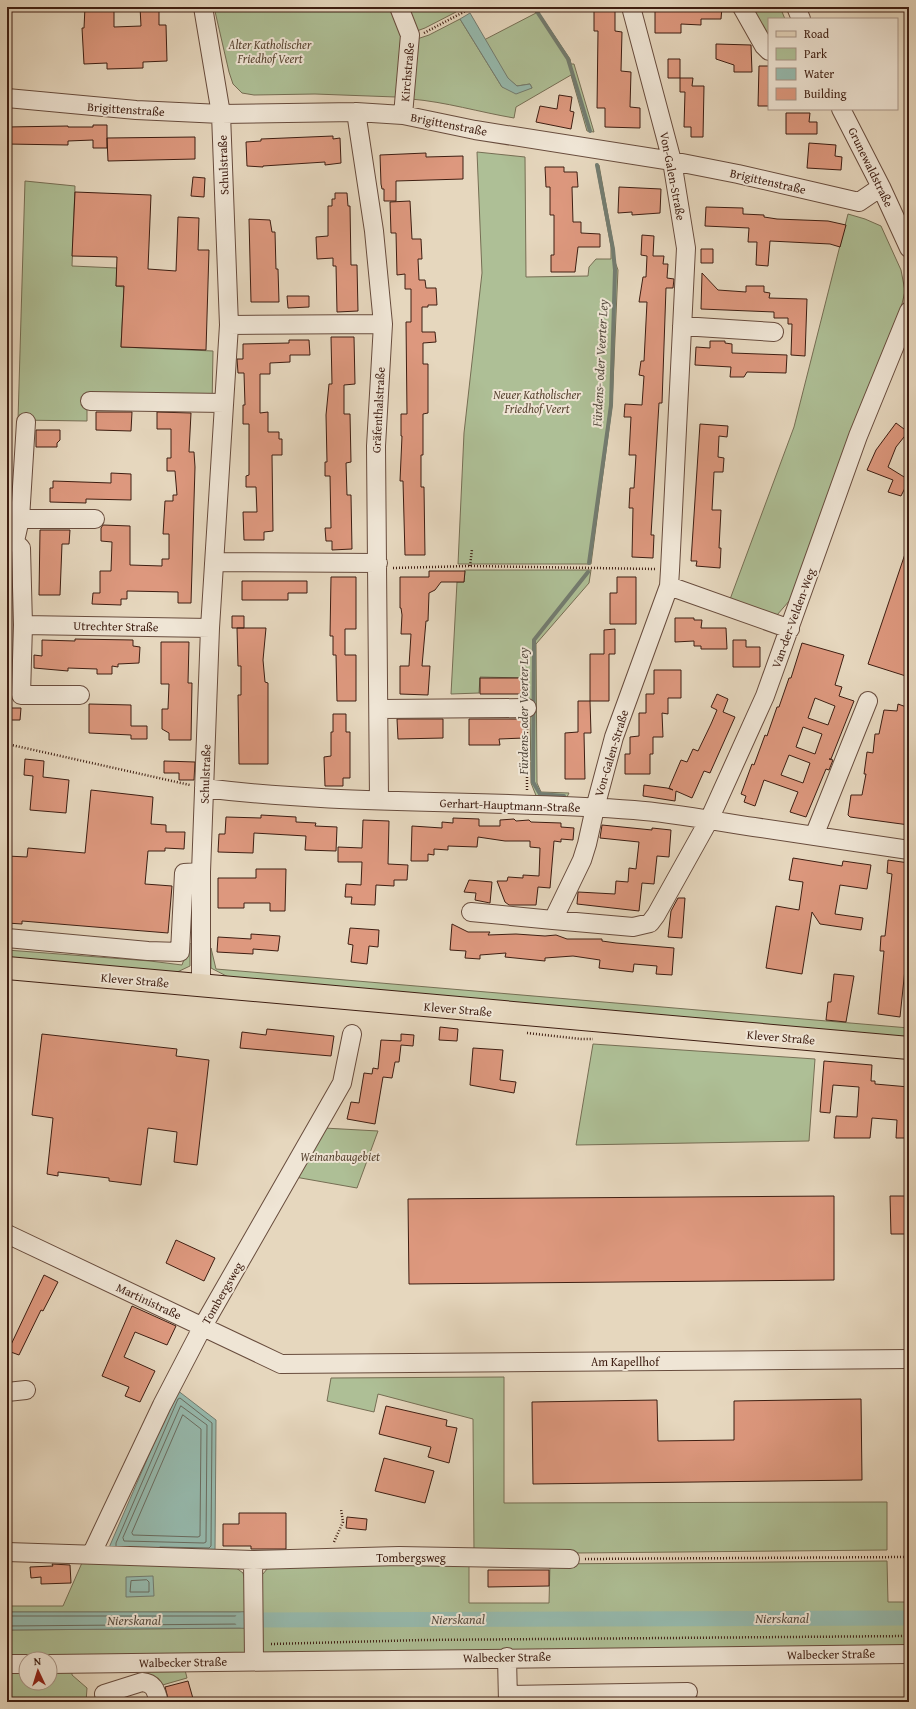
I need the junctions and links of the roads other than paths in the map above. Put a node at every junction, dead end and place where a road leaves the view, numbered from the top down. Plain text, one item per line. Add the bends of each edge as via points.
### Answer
1 (203, 7) edge
2 (398, 7) edge
3 (631, 7) edge
4 (742, 7) edge
5 (796, 7) edge
6 (802, 18) edge
7 (768, 50) edge
8 (7, 98) edge
9 (842, 110) edge
10 (356, 112) junction
11 (221, 114) junction
12 (403, 115) junction
13 (672, 161) junction
14 (881, 187) junction
15 (909, 248) edge
16 (909, 310) edge
17 (383, 324) junction
18 (229, 325) junction
19 (682, 326) junction
20 (774, 332) dead end
21 (90, 401) dead end
22 (224, 403) junction
23 (26, 422) dead end
24 (20, 519) junction
25 (95, 519) dead end
26 (11, 538) edge
27 (214, 562) junction
28 (377, 566) junction
29 (669, 578) junction
30 (23, 625) junction
31 (210, 628) junction
32 (790, 629) junction
33 (80, 695) dead end
34 (868, 701) dead end
35 (527, 708) road end
36 (380, 709) junction
37 (204, 788) junction
38 (379, 800) junction
39 (595, 808) junction
40 (709, 820) junction
41 (814, 836) junction
42 (909, 850) edge
43 (202, 872) junction
44 (471, 912) dead end
45 (553, 920) junction
46 (7, 938) edge
47 (7, 968) edge
48 (201, 986) junction
49 (352, 1034) dead end
50 (909, 1048) edge
51 (7, 1234) edge
52 (203, 1326) junction
53 (909, 1359) edge
54 (340, 1364) joint
55 (26, 1390) dead end
56 (7, 1392) edge
57 (7, 1552) edge
58 (92, 1554) junction
59 (570, 1559) road end
60 (253, 1560) junction
61 (254, 1647) junction
62 (909, 1654) edge
63 (507, 1657) junction
64 (105, 1663) junction
65 (7, 1664) edge
66 (18, 1664) edge
67 (58, 1664) edge
68 (688, 1692) dead end
69 (104, 1698) edge
70 (508, 1698) edge
71 (160, 1702) edge

1 - 11 street, Schulstraße
2 - 12 street, Kirchstraße via 410,35
3 - 13 street, Von-Galen-Straße
4 - 7 street
5 - 6 street
8 - 11 street, Brigittenstraße via 136,110
9 - 14 street, Grunewaldstraße
10 - 11 street, Brigittenstraße
10 - 12 street, Brigittenstraße
10 - 17 street, Gräfenthalstraße via 374,231
11 - 18 street, Schulstraße
12 - 13 street, Brigittenstraße via 475,130
13 - 14 street, Brigittenstraße via 859,202
13 - 19 street, Von-Galen-Straße via 686,248
14 - 15 street, Grunewaldstraße
16 - 32 street, Van-der-Velden-Weg via 858,436
17 - 18 street
17 - 28 street, Gräfenthalstraße via 376,446
18 - 22 street, Schulstraße
19 - 20 street
19 - 29 street, Von-Galen-Straße
21 - 22 street
22 - 27 street, Schulstraße
23 - 24 street
24 - 25 street
24 - 26 street
26 - 30 street via 21,548
27 - 28 street
27 - 31 street, Schulstraße
28 - 36 street, Gräfenthalstraße
29 - 32 street
29 - 39 street, Von-Galen-Straße via 614,737
30 - 31 street, Utrechter Straße
30 - 33 street via 21,695
31 - 37 street, Schulstraße
32 - 40 street, Van-der-Velden-Weg via 765,696
34 - 41 street
35 - 36 street
36 - 38 street, Gräfenthalstraße
37 - 38 street, Gerhart-Hauptmann-Straße via 248,794
37 - 43 street, Schulstraße
38 - 39 street, Gerhart-Hauptmann-Straße
39 - 40 street, Gerhart-Hauptmann-Straße via 636,810
39 - 45 street, Von-Galen-Straße via 582,860
40 - 41 street, Gerhart-Hauptmann-Straße
40 - 45 street, Van-der-Velden-Weg via 650,923 633,927
41 - 42 street, Gerhart-Hauptmann-Straße
43 - 46 street via 184,873 180,952
43 - 48 street, Schulstraße
44 - 45 street
47 - 48 main road, Klever Straße
48 - 50 main road, Klever Straße
49 - 52 street, Tombergsweg via 342,1084
51 - 52 street, Martinistraße
52 - 54 street, Martinistraße via 282,1364
52 - 58 street, Tombergsweg via 162,1405
53 - 54 street, Am Kapellhof
55 - 56 street
57 - 58 street, Tombergsweg
58 - 60 street, Tombergsweg
59 - 60 street, Tombergsweg via 399,1556
60 - 61 street
61 - 63 street, Walbecker Straße
61 - 64 street, Walbecker Straße
62 - 63 street, Walbecker Straße
63 - 70 street
64 - 67 street, Walbecker Straße
64 - 69 street
65 - 66 street
68 - 70 street
69 - 71 street via 142,1682 148,1682 154,1687

